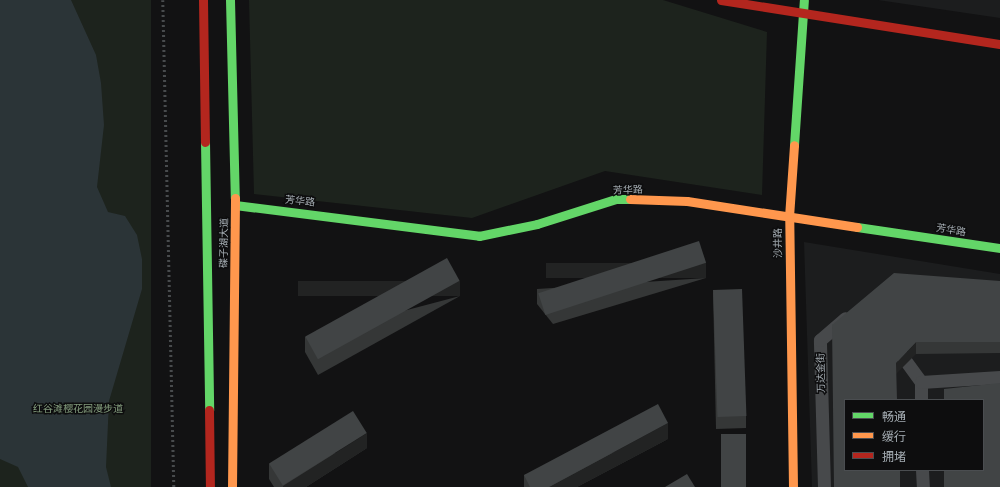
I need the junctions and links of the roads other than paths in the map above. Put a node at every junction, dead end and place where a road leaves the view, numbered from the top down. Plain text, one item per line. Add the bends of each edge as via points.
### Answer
1 (203, 0) edge
2 (230, 0) edge
3 (721, 0) edge
4 (804, 0) edge
5 (801, 13) junction
6 (1000, 44) edge
7 (235, 205) junction
8 (789, 217) junction
9 (1000, 248) edge
10 (856, 309) edge
11 (889, 339) edge
12 (1000, 377) edge
13 (921, 382) junction
14 (921, 399) edge
15 (922, 471) edge
16 (210, 487) edge
17 (232, 487) edge
18 (793, 487) edge
19 (824, 487) edge
20 (922, 487) edge

1 - 16 street, 碟子湖大道
2 - 7 street, 碟子湖大道
3 - 5 street
4 - 5 street, 沙井路
5 - 6 street via 847,17
5 - 8 street, 沙井路
7 - 8 street, 芳华路 via 375,220 479,236 537,224 616,199 687,202
7 - 17 street, 碟子湖大道
8 - 9 street, 芳华路
8 - 18 street, 沙井路
10 - 19 street, 万达金街 via 820,340
11 - 13 street
12 - 13 street
13 - 14 street
15 - 20 street

